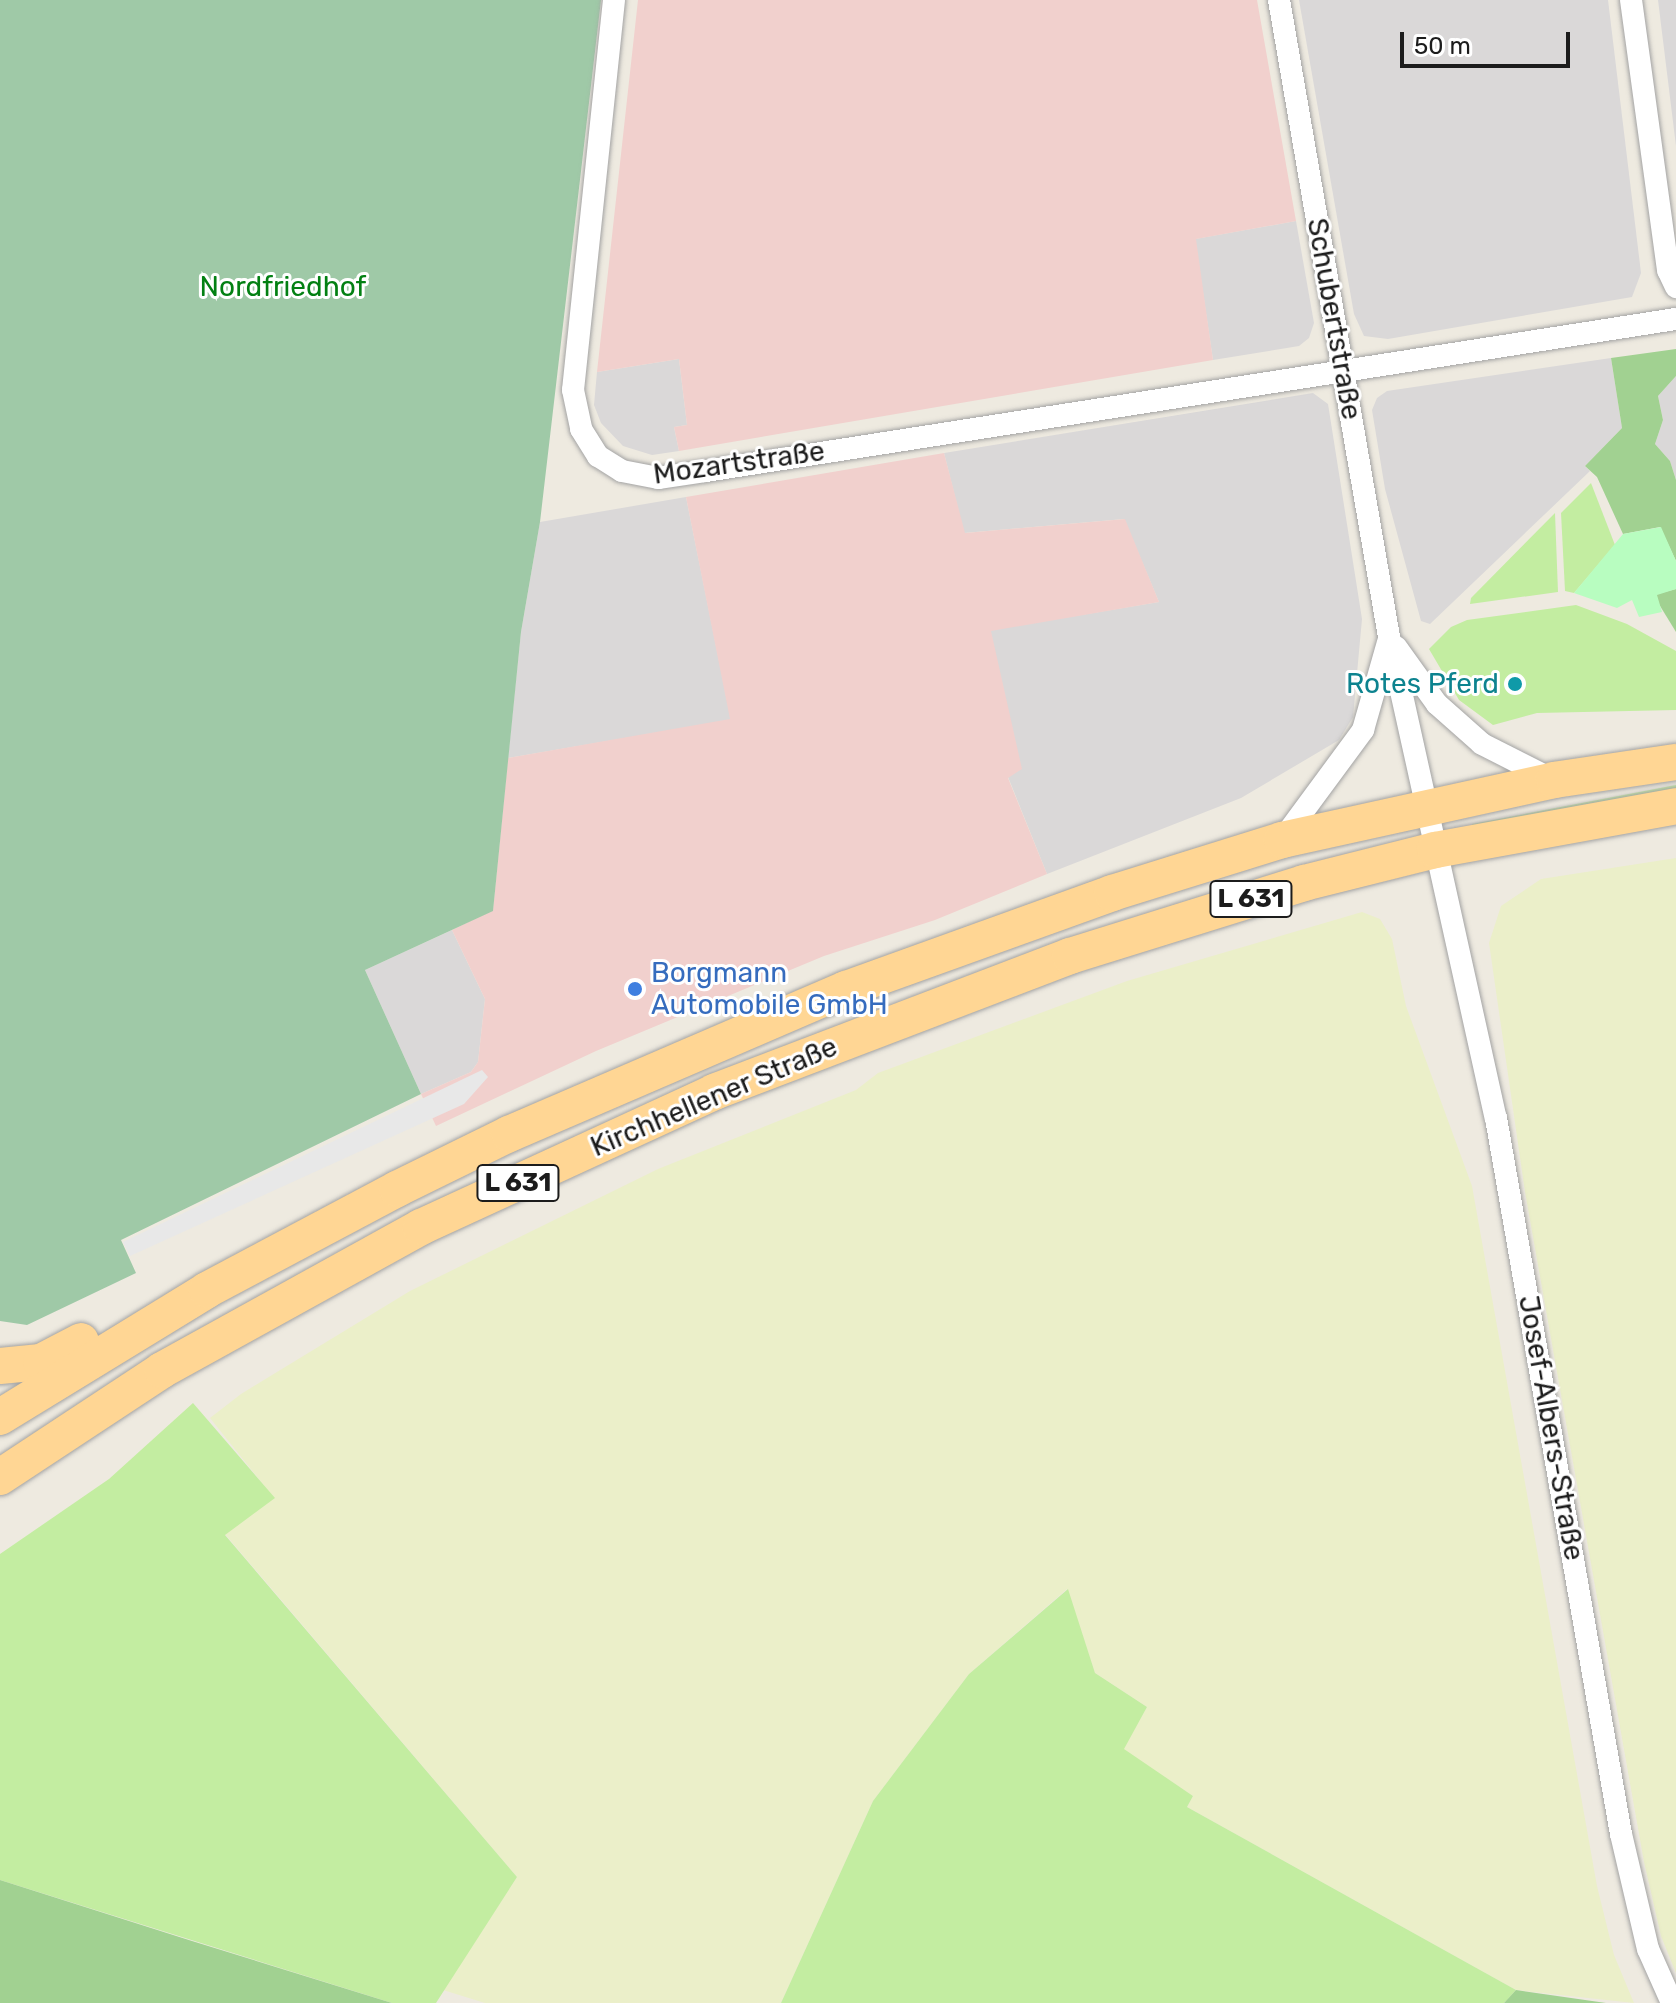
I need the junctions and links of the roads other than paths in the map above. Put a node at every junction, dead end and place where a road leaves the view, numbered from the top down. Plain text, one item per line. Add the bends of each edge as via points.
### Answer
1 (614, 0) edge
2 (1279, 0) edge
3 (1631, 0) edge
4 (1676, 287) edge
5 (1676, 319) edge
6 (1343, 370) junction
7 (1389, 637) junction
8 (1676, 762) edge
9 (1554, 780) junction
10 (1676, 806) edge
11 (1427, 807) junction
12 (1282, 840) junction
13 (1435, 850) junction
14 (129, 1335) junction
15 (0, 1366) edge
16 (0, 1417) edge
17 (0, 1477) edge
18 (1672, 2003) edge

1 - 6 street, Mozartstraße via 573,390 581,429 598,456 622,471 658,478
2 - 6 street, Schubertstraße
3 - 4 street via 1668,270
5 - 6 street, Mozartstraße
6 - 7 street, Schubertstraße
7 - 9 street, Schubertstraße via 1437,704 1482,744
7 - 11 street, Schubertstraße
7 - 12 street, Schubertstraße via 1363,730
8 - 9 main road, Kirchhellener Straße / L 631
9 - 11 main road, Kirchhellener Straße / L 631
10 - 13 main road, Kirchhellener Straße / L 631
11 - 12 main road, Kirchhellener Straße / L 631
11 - 13 street
12 - 14 main road, Kirchhellener Straße / L 631 via 1112,893 876,978 693,1053 411,1182
13 - 17 main road, Kirchhellener Straße / L 631 via 1304,883 1070,956 714,1092 421,1227 162,1370
13 - 18 street, Josef-Albers-Straße via 1496,1118 1621,1834 1648,1949
14 - 15 main road via 97,1333 41,1362
14 - 16 main road, Kirchhellener Straße / L 631

